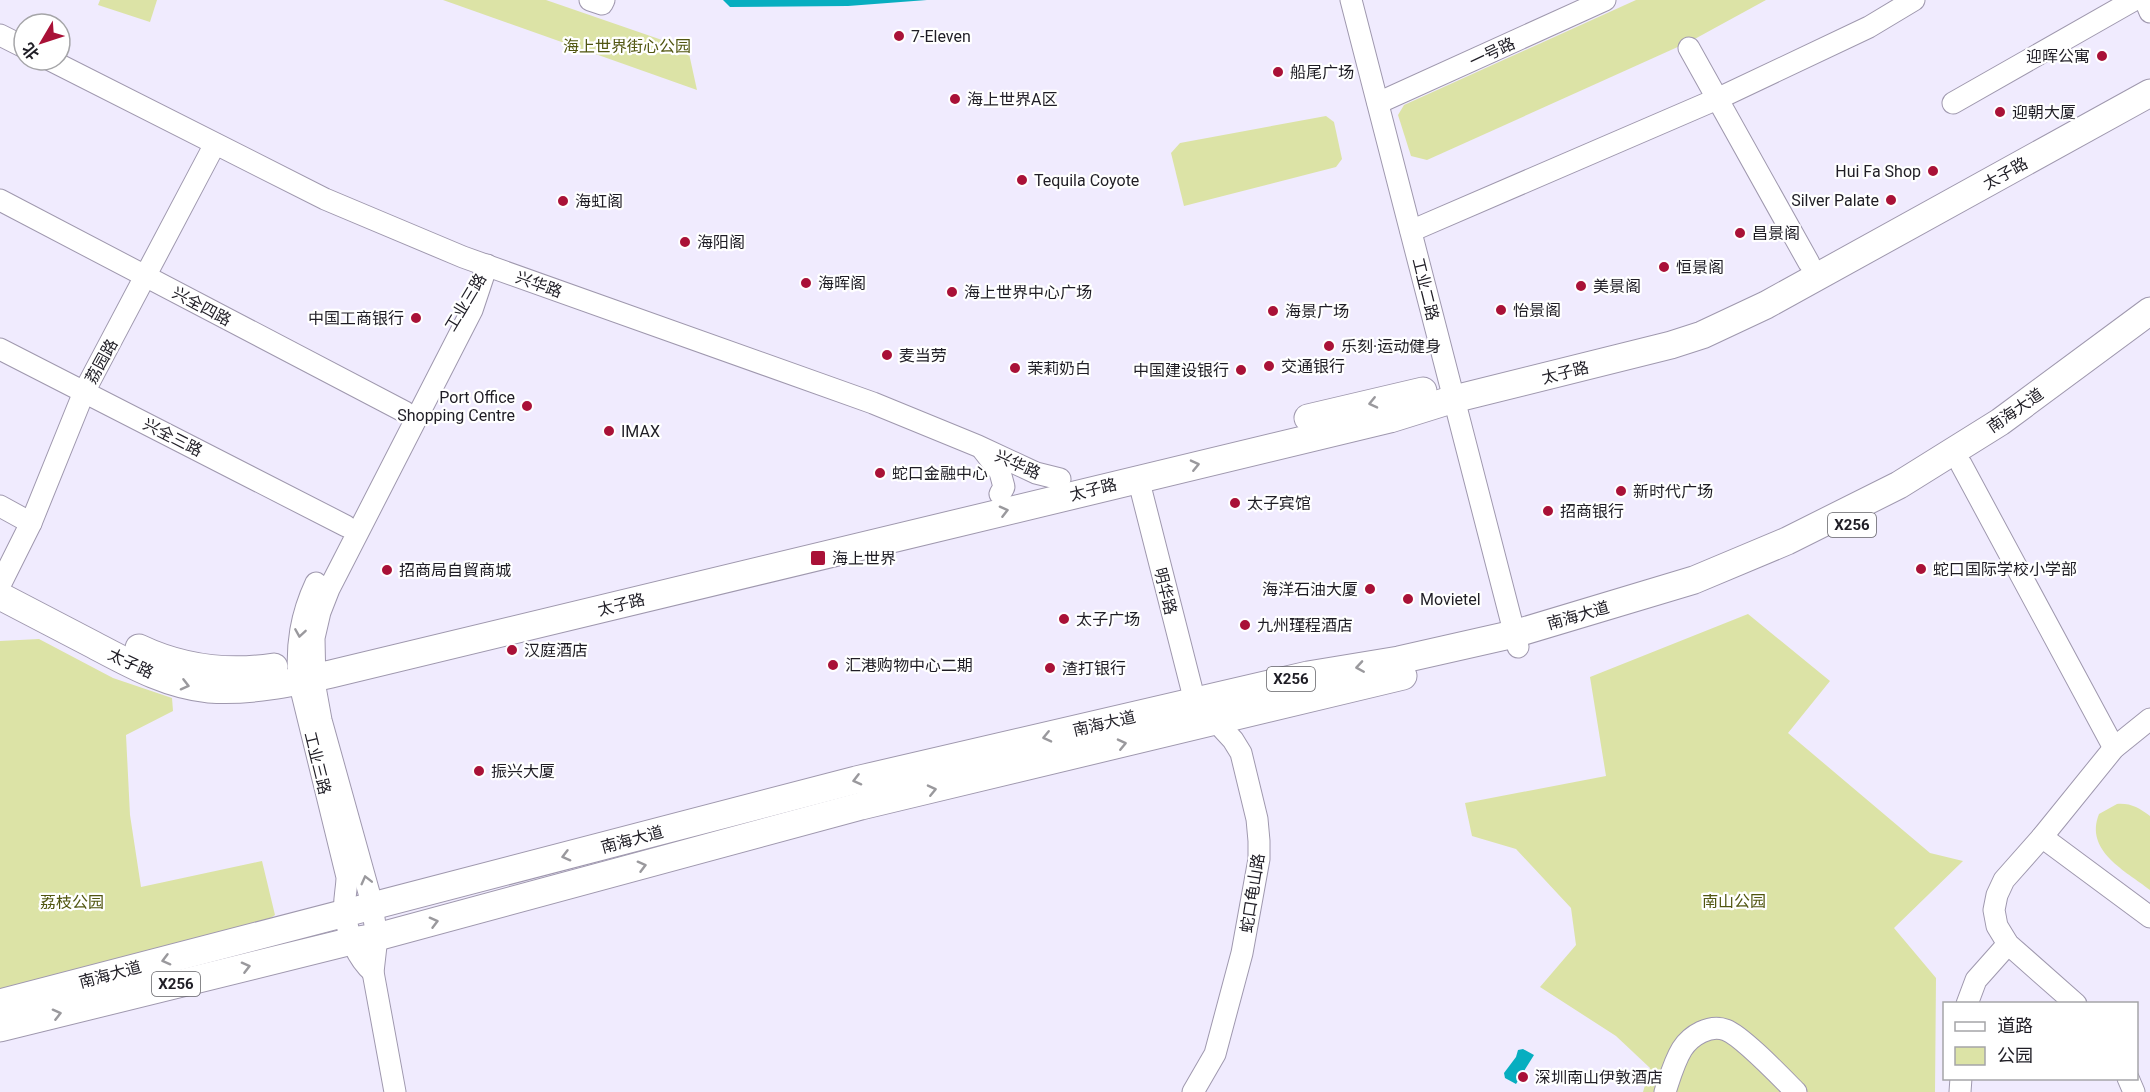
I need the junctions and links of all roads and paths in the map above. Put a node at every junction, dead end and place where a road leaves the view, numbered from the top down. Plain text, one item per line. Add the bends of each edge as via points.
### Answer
1 (1351, 0) edge
2 (1605, 0) edge
3 (1914, 0) edge
4 (2134, 0) edge
5 (2145, 0) edge
6 (2150, 12) edge
7 (1689, 48) dead end
8 (72, 71) edge
9 (2150, 74) edge
10 (2150, 93) edge
11 (1717, 99) junction
12 (1378, 103) junction
13 (1953, 104) dead end
14 (215, 144) junction
15 (0, 200) edge
16 (1411, 231) junction
17 (1809, 263) junction
18 (487, 265) junction
19 (147, 277) junction
20 (2150, 311) edge
21 (2150, 329) edge
22 (0, 349) edge
23 (84, 392) junction
24 (1452, 392) junction
25 (405, 412) junction
26 (978, 446) junction
27 (1961, 464) junction
28 (1138, 478) junction
29 (1060, 479) junction
30 (1000, 494) junction
31 (0, 506) edge
32 (31, 523) junction
33 (346, 526) junction
34 (1, 585) edge
35 (1516, 640) junction
36 (306, 671) junction
37 (1198, 702) junction
38 (2150, 719) edge
39 (1216, 722) junction
40 (2114, 748) junction
41 (2042, 837) junction
42 (372, 907) junction
43 (344, 912) junction
44 (2150, 917) edge
45 (365, 939) junction
46 (2008, 944) junction
47 (1968, 1002) edge
48 (2074, 1002) edge
49 (0, 1004) edge
50 (0, 1028) edge
51 (395, 1092) edge
52 (1193, 1092) edge
53 (1665, 1092) edge
54 (1796, 1092) edge

1 - 12 street, 工业二路
2 - 12 street, 一号路
3 - 11 street via 1869,27
4 - 13 street
5 - 6 street
7 - 11 street
8 - 14 street, 兴华路
9 - 17 main road, 太子路
10 - 24 main road, 太子路 via 1766,305 1702,335 1646,352
11 - 16 street
11 - 17 street
12 - 16 street, 工业二路
14 - 18 street, 兴华路 via 324,199
14 - 19 street, 荔园路
15 - 19 street, 兴全四路
16 - 24 street, 工业二路
17 - 24 main road, 太子路 via 1724,308 1668,331
18 - 25 street, 工业三路 via 461,304
18 - 26 street, 兴华路 via 873,404
18 - 36 street, 工业三路 via 472,310 326,596
19 - 23 street, 荔园路
19 - 25 street, 兴全四路
20 - 35 main road, 南海大道 / X256 via 2000,422 1857,507 1744,561
21 - 27 main road, 南海大道 / X256
22 - 23 street, 兴全三路
23 - 32 street, 荔园路
23 - 33 street, 兴全三路
28 -> 24 main road, 太子路 via 1389,418
24 -> 29 main road, 太子路
24 - 35 street, 工业二路
25 - 33 street, 工业三路
26 - 29 street, 兴华路 via 1036,473
26 - 30 street, 兴华路 via 1002,476 1004,487
27 - 35 main road, 南海大道 / X256 via 1854,525 1751,572 1635,614
27 - 40 street
36 -> 28 main road, 太子路
28 - 37 street, 明华路 via 1188,677
29 - 30 main road, 太子路
30 - 36 main road, 太子路 via 362,650
31 - 32 street
32 - 34 street, 荔园路
33 -> 36 street, 工业三路 via 304,613 298,638
34 - 36 main road, 太子路 via 128,663 180,684 224,690 258,687
35 -> 37 main road, 南海大道 / X256 via 1308,675
35 - 39 main road, 南海大道 / X256
42 -> 36 street, 工业三路
36 - 43 street, 工业三路 via 306,715 348,889
37 - 39 street, 蛇口龟山路
37 -> 42 main road, 南海大道 / X256 via 856,780
38 - 40 street
45 -> 39 main road, 南海大道 / X256 via 861,807
39 - 52 street, 蛇口龟山路 via 1241,753 1257,819 1259,859 1242,952 1215,1054
40 - 41 street
41 - 44 street
41 - 46 street via 2004,880 1997,895 1997,926
42 - 43 main road, 南海大道 / X256
42 - 45 street, 工业三路
43 - 45 street, 工业三路
43 -> 49 main road, 南海大道 / X256
50 -> 45 main road, 南海大道 / X256
45 - 51 street, 工业三路 via 359,957 373,972
46 - 47 street via 1976,980
46 - 48 street
53 - 54 street via 1683,1047 1693,1035 1725,1029

